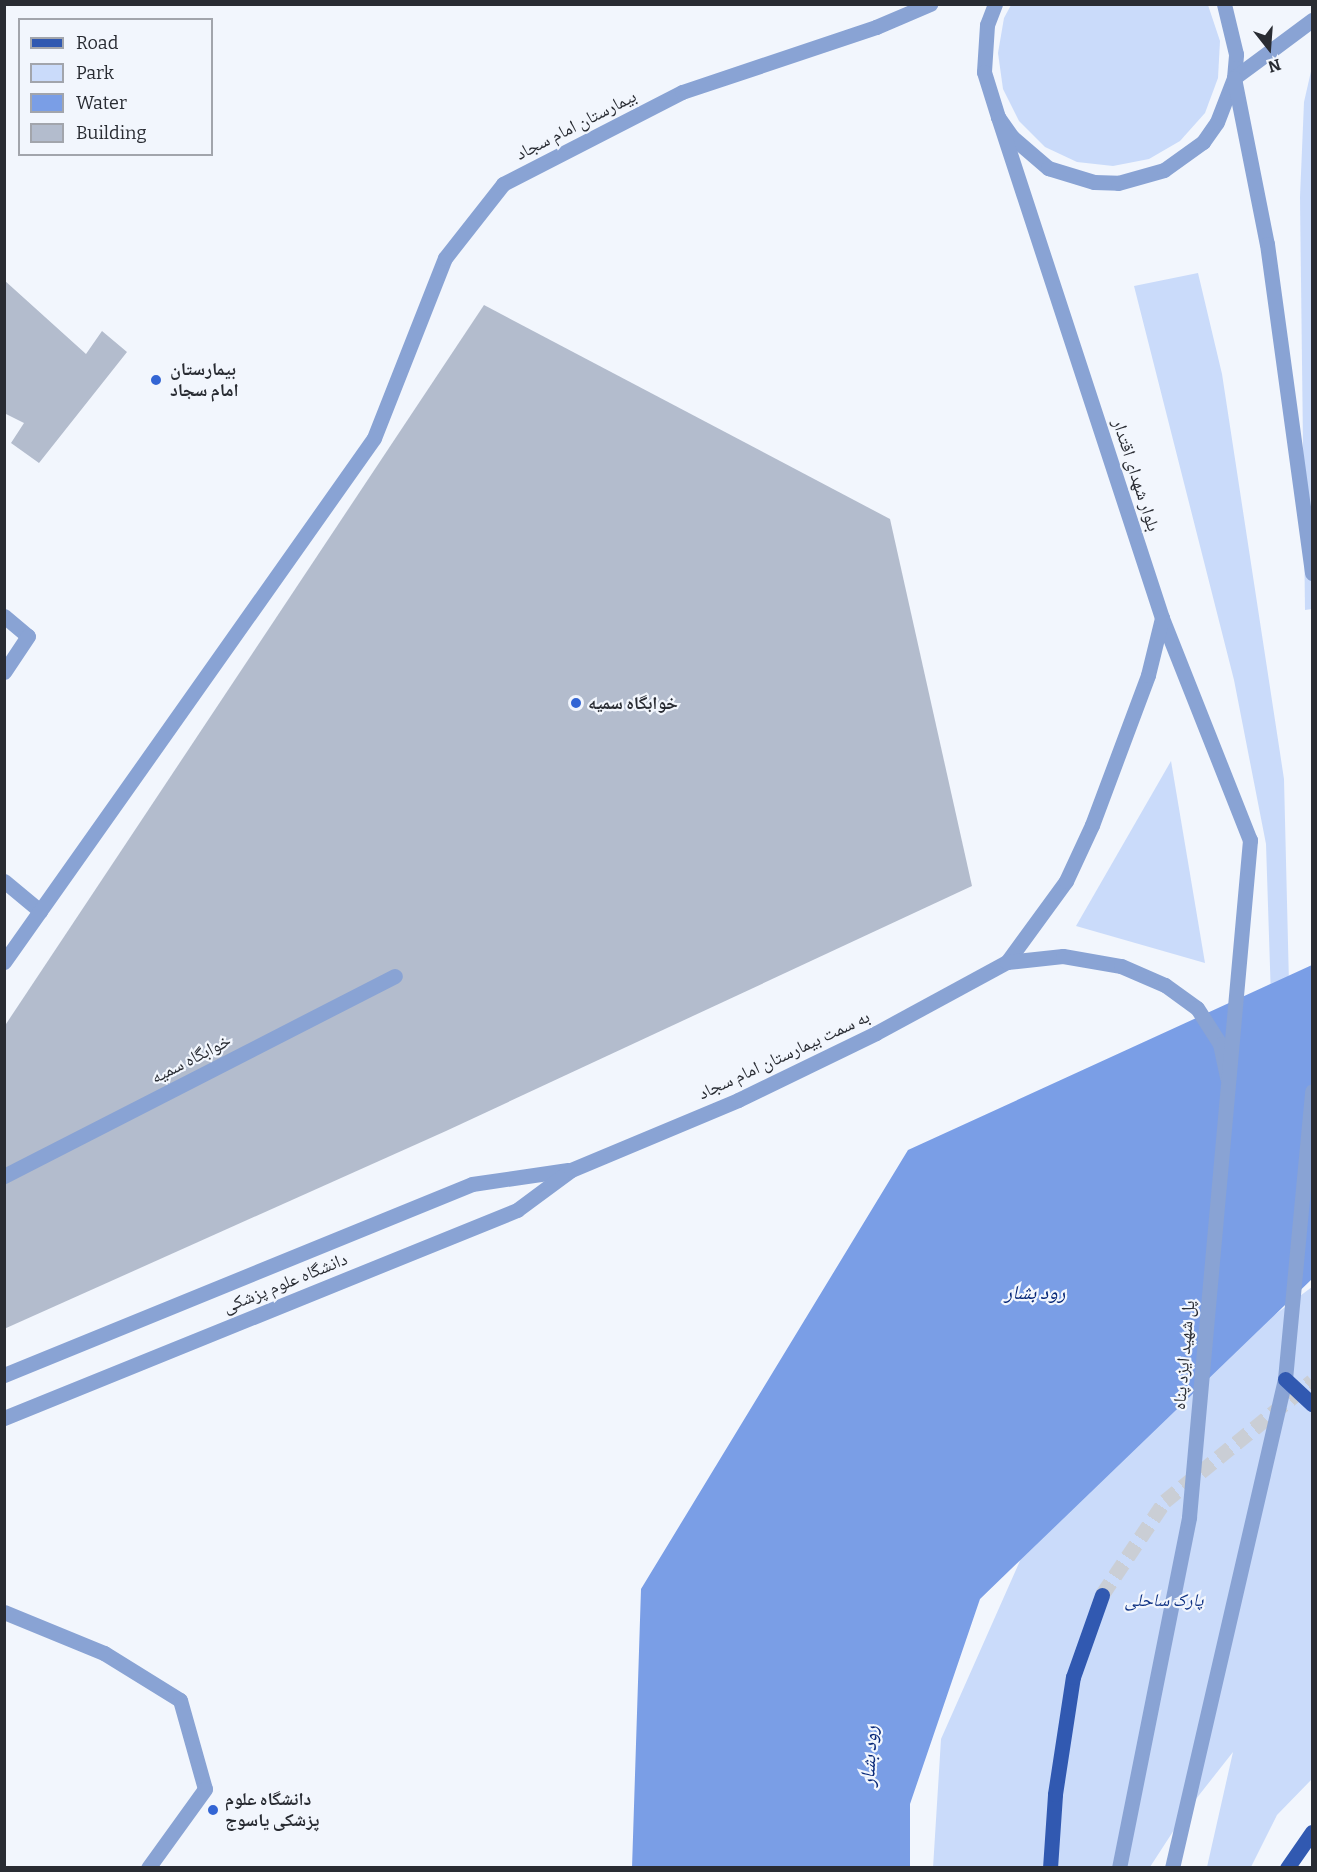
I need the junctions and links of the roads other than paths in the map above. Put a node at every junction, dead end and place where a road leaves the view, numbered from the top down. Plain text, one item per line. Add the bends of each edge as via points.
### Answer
1 (930, 4) edge
2 (995, 4) edge
3 (1224, 4) edge
4 (1312, 20) edge
5 (1234, 78) junction
6 (998, 117) junction
7 (1311, 551) edge
8 (1312, 573) edge
9 (4, 616) edge
10 (1162, 618) junction
11 (4, 672) edge
12 (1250, 840) joint
13 (4, 881) edge
14 (40, 911) junction
15 (4, 962) edge
16 (1007, 962) junction
17 (395, 976) dead end
18 (1228, 1081) junction
19 (1312, 1091) edge
20 (571, 1170) junction
21 (4, 1176) edge
22 (4, 1375) edge
23 (1284, 1379) junction
24 (1312, 1404) edge
25 (4, 1418) edge
26 (1102, 1595) tunnel mouth
27 (4, 1612) edge
28 (1312, 1832) edge
29 (148, 1868) edge
30 (1050, 1868) edge
31 (1119, 1868) edge
32 (1172, 1868) edge
33 (1287, 1868) edge

1 - 14 street, بیمارستان امام سجاد via 876,27 682,92 503,184 446,258 374,438
2 - 6 street, بلوار شهدای اقتدار via 983,49 984,72
3 - 5 street via 1233,30
4 - 5 street
5 - 6 street via 1217,123 1203,142 1164,170 1118,183 1094,182 1048,168 1012,137
5 - 7 street via 1267,244
6 - 10 street, بلوار شهدای اقتدار
7 - 8 street
9 - 11 street via 27,636
10 - 12 street, بلوار شهدای اقتدار
10 - 16 street via 1148,675 1092,825 1066,881
12 - 18 street, پل شهید ایزد پناه, bridge
13 - 14 street
14 - 15 street, بیمارستان امام سجاد
16 - 18 street via 1064,956 1120,966 1164,985 1197,1008 1220,1044
16 - 20 street, به سمت بیمارستان امام سجاد via 876,1033 738,1100
17 - 21 street, خوابگاه سمیه
18 - 31 street, پل شهید ایزد پناه, bridge via 1189,1517
19 - 23 street
20 - 22 street via 472,1184
20 - 25 street, دانشگاه علوم پزشکی via 517,1210
23 - 24 main road
23 - 32 street
26 - 30 main road via 1072,1677 1055,1794
27 - 29 street via 104,1653 180,1700 205,1790
28 - 33 main road

